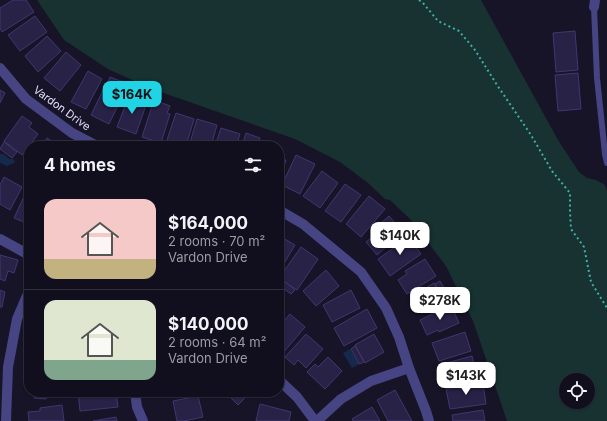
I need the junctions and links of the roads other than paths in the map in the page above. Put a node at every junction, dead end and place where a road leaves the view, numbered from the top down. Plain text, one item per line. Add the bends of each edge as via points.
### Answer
1 (595, 4) edge
2 (0, 68) edge
3 (87, 141) edge
4 (607, 163) edge
5 (284, 213) edge
6 (0, 239) edge
7 (24, 252) edge
8 (24, 304) edge
9 (409, 368) junction
10 (284, 385) edge
11 (136, 397) edge
12 (6, 421) edge
13 (143, 421) edge
14 (316, 421) edge
15 (429, 421) edge

1 - 4 lane via 597,78
2 - 3 street, Vardon Drive via 26,99 72,133
5 - 9 street via 303,224 361,272 386,308
6 - 7 street
8 - 12 street via 18,319 8,366
9 - 14 street via 372,381 341,399
9 - 15 street
10 - 14 street
11 - 13 street

